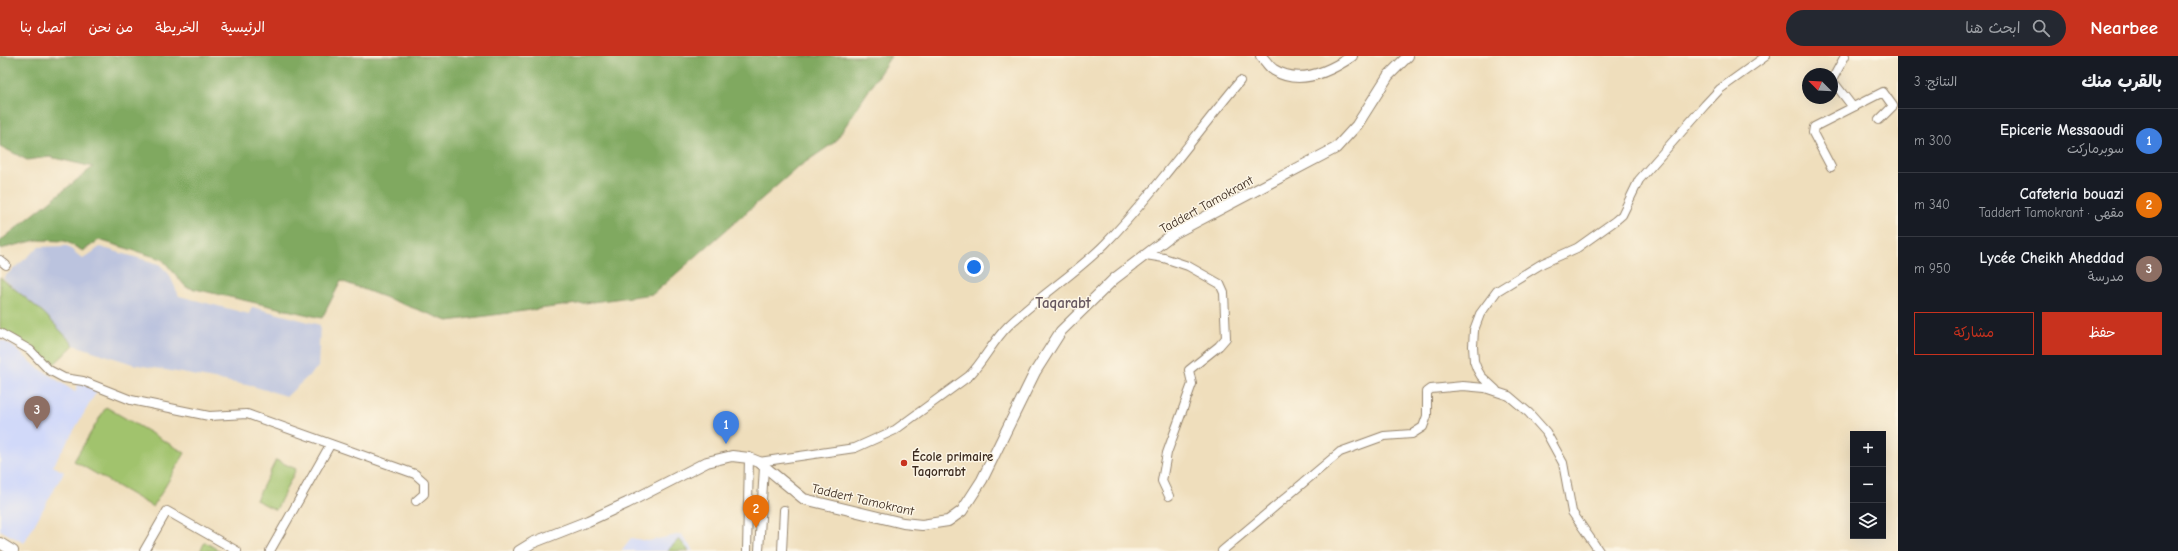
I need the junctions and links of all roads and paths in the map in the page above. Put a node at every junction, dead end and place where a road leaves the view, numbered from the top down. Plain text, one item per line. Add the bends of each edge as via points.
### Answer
1 (1261, 56) edge
2 (1351, 56) edge
3 (1408, 56) edge
4 (1766, 56) edge
5 (1845, 56) edge
6 (1240, 81) dead end
7 (1852, 106) junction
8 (1879, 120) dead end
9 (1831, 167) dead end
10 (1146, 255) junction
11 (0, 333) edge
12 (1498, 392) junction
13 (330, 445) junction
14 (749, 458) junction
15 (762, 465) junction
16 (1169, 496) dead end
17 (416, 501) dead end
18 (784, 510) dead end
19 (0, 543) edge
20 (13, 551) edge
21 (144, 551) edge
22 (237, 551) edge
23 (270, 551) edge
24 (519, 551) edge
25 (747, 551) edge
26 (759, 551) edge
27 (782, 551) edge
28 (1222, 551) edge
29 (1599, 551) edge

1 - 2 main road via 1273,70 1293,76 1317,75
3 - 10 main road, Taddert Tamokrant via 1388,76 1357,125 1336,148 1173,234
4 - 12 street via 1720,88 1639,180 1622,215 1616,221 1577,248 1543,264 1497,291 1480,314 1474,330 1473,346 1477,369
5 - 7 street via 1832,80
6 - 15 street via 1171,170 1135,211 1072,274 1008,325 969,376 895,430 855,448
7 - 8 street via 1880,92 1885,93 1893,106
7 - 9 street via 1812,130
10 - 15 main road, Taddert Tamokrant via 1114,280 1061,331 1035,372 982,480 962,511 948,521 922,525 904,523 804,499
10 - 16 street via 1188,266 1220,284 1224,293 1226,338 1189,370 1192,384 1164,467 1162,481
11 - 13 street via 30,350 49,370 64,378 83,381 131,400 209,416 247,414
12 - 28 street via 1463,386 1431,389 1427,392 1427,416 1423,426 1412,434 1384,436 1340,452
12 - 29 street via 1519,404 1546,432 1563,463 1572,512
13 - 17 street via 415,474 424,482 424,494
13 - 23 street
14 - 15 main road, Taddert Tamokrant
14 - 24 main road, Taddert Tamokrant via 732,456 707,462 646,494 588,521 532,542
14 - 25 street
15 - 26 street
18 - 27 street
19 - 20 main road
21 - 22 street via 167,511

